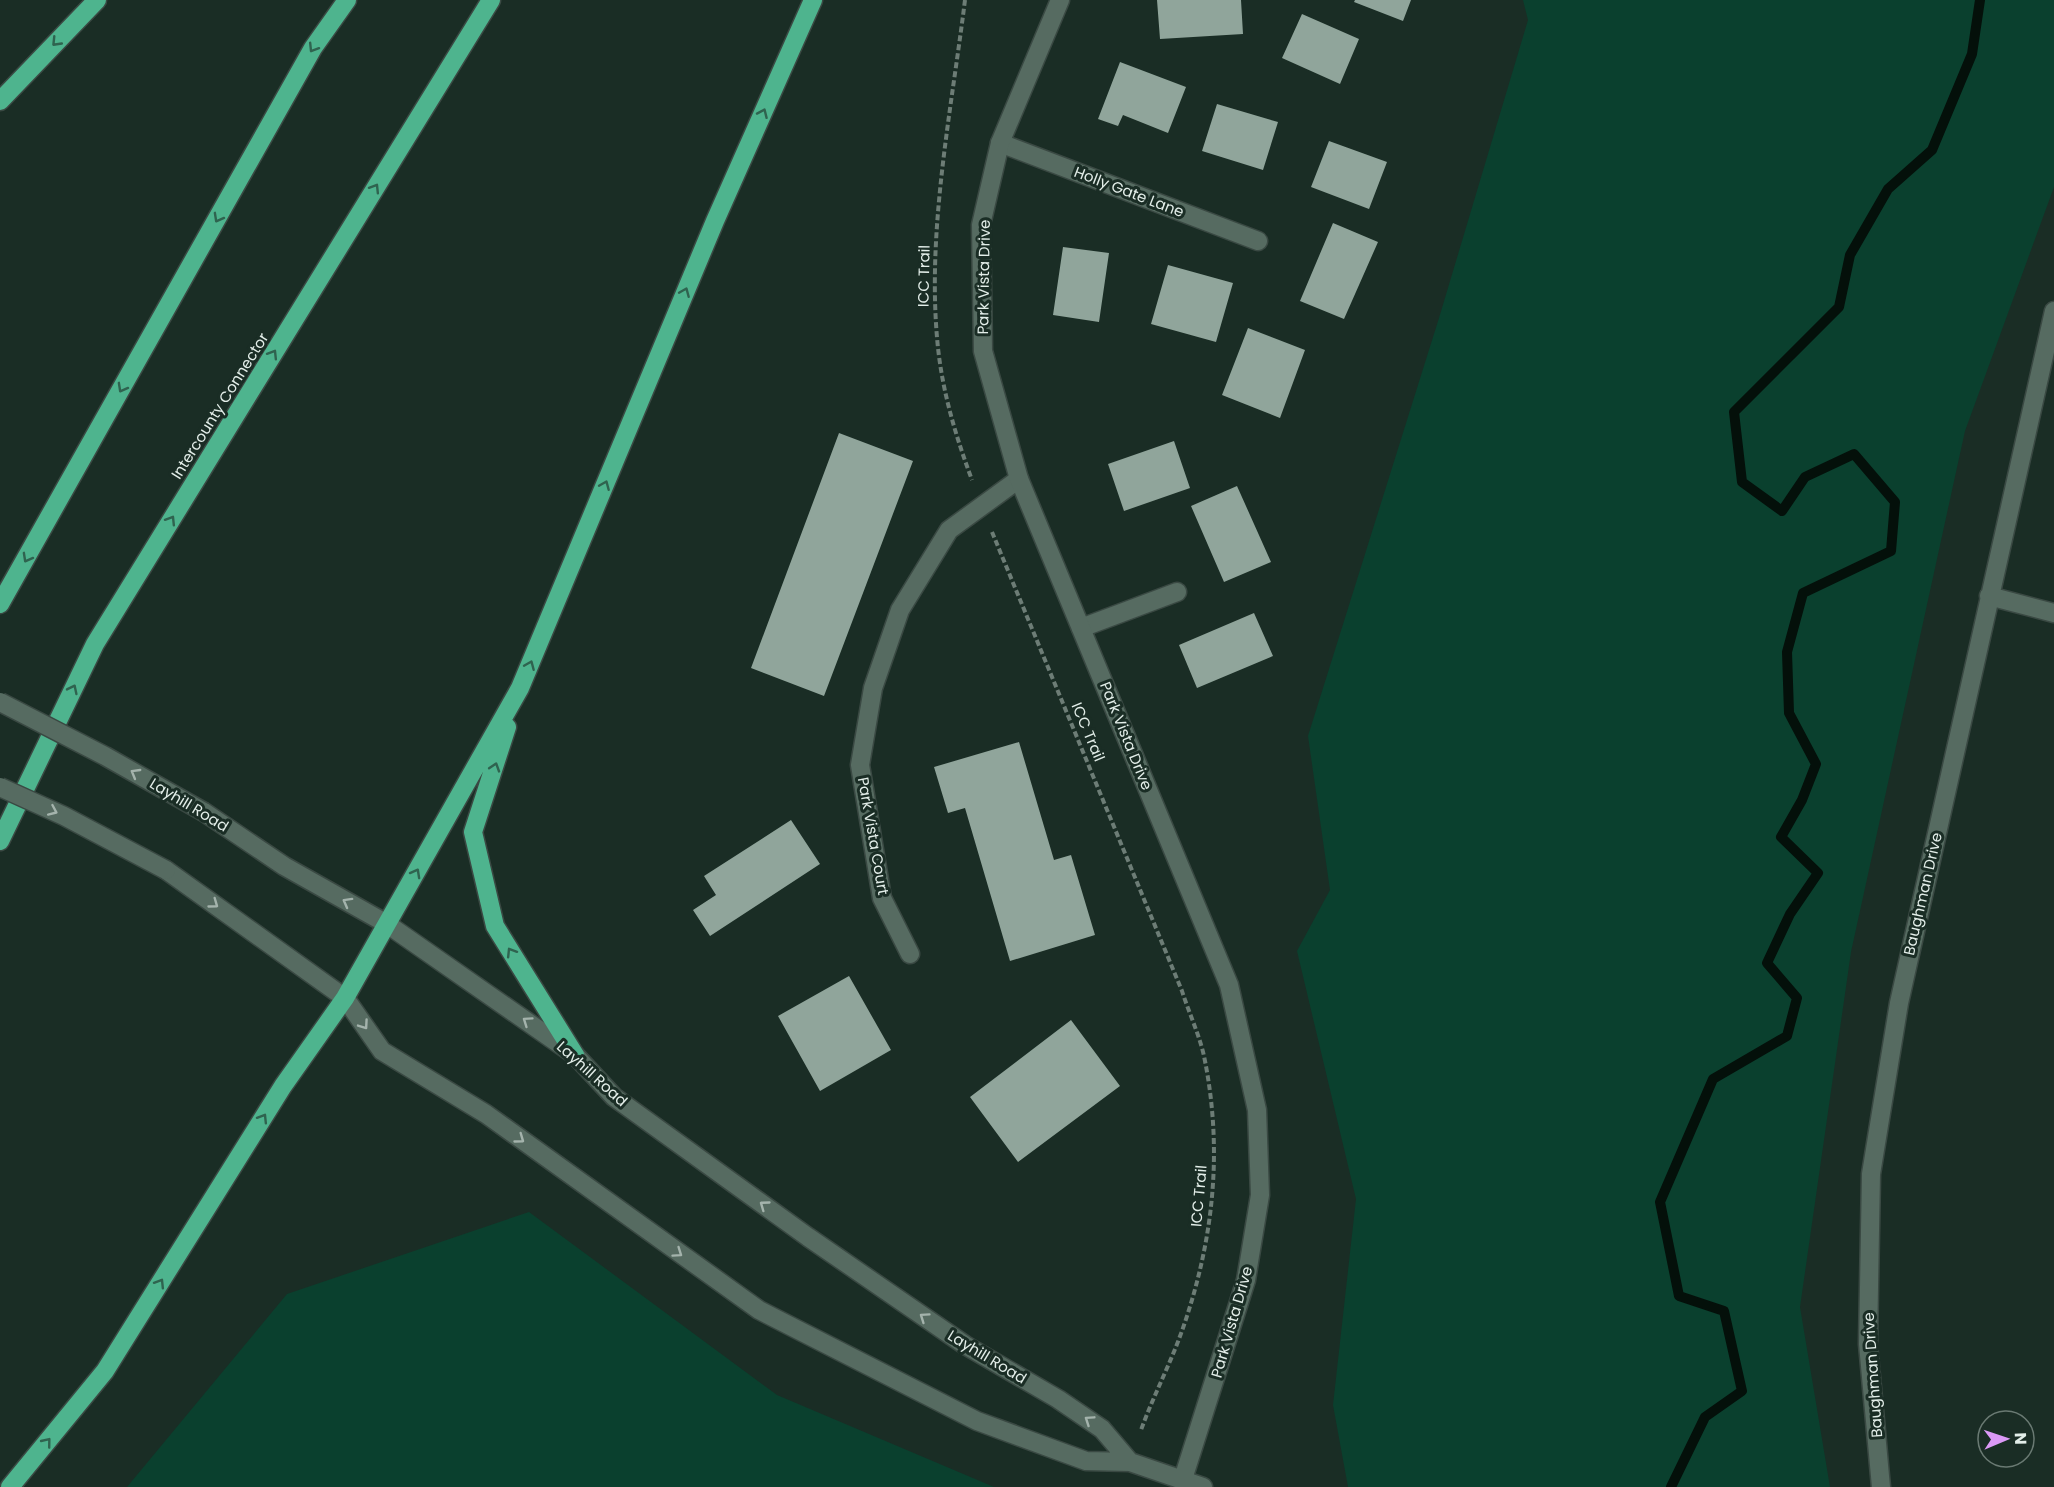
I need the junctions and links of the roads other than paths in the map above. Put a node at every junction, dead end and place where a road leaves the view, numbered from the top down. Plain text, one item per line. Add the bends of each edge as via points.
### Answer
1 (97, 0) edge
2 (346, 0) edge
3 (492, 0) edge
4 (813, 0) edge
5 (1060, 0) edge
6 (0, 101) edge
7 (1000, 143) junction
8 (1258, 241) dead end
9 (2054, 311) edge
10 (1019, 479) junction
11 (1177, 592) dead end
12 (1989, 596) junction
13 (0, 604) edge
14 (2054, 613) edge
15 (1081, 628) junction
16 (520, 688) junction
17 (0, 702) edge
18 (0, 787) edge
19 (0, 841) edge
20 (387, 924) junction
21 (910, 954) dead end
22 (345, 998) junction
23 (575, 1055) junction
24 (1130, 1462) junction
25 (1183, 1479) junction
26 (10, 1487) edge
27 (1203, 1487) edge
28 (1881, 1487) edge

1 -> 6 highway
2 -> 13 highway via 313,48
19 -> 3 highway, Intercounty Connector via 95,644
16 -> 4 highway via 715,221
5 - 7 street, Park Vista Drive
7 - 8 street, Holly Gate Lane
7 - 10 street, Park Vista Drive via 981,225 983,351
9 - 12 street, Baughman Drive
10 - 15 street, Park Vista Drive
10 - 21 street, Park Vista Court via 949,530 900,610 873,688 860,765 882,898
11 - 15 street
12 - 14 street
12 - 28 street, Baughman Drive via 1899,1003 1871,1174 1868,1344
15 - 25 street, Park Vista Drive via 1229,985 1257,1110 1260,1195 1246,1280
20 -> 16 highway
23 -> 16 highway via 495,926 473,832
20 -> 17 street, Layhill Road, bridge via 284,866 204,812
18 -> 22 street, bridge via 166,870
20 - 22 highway
23 -> 20 street, Layhill Road
22 -> 24 street via 382,1051 486,1114 759,1310 976,1421 1086,1461
26 -> 22 highway via 105,1371 283,1086
24 -> 23 street, Layhill Road via 1102,1429 965,1345 615,1097
24 - 25 street
25 - 27 street

